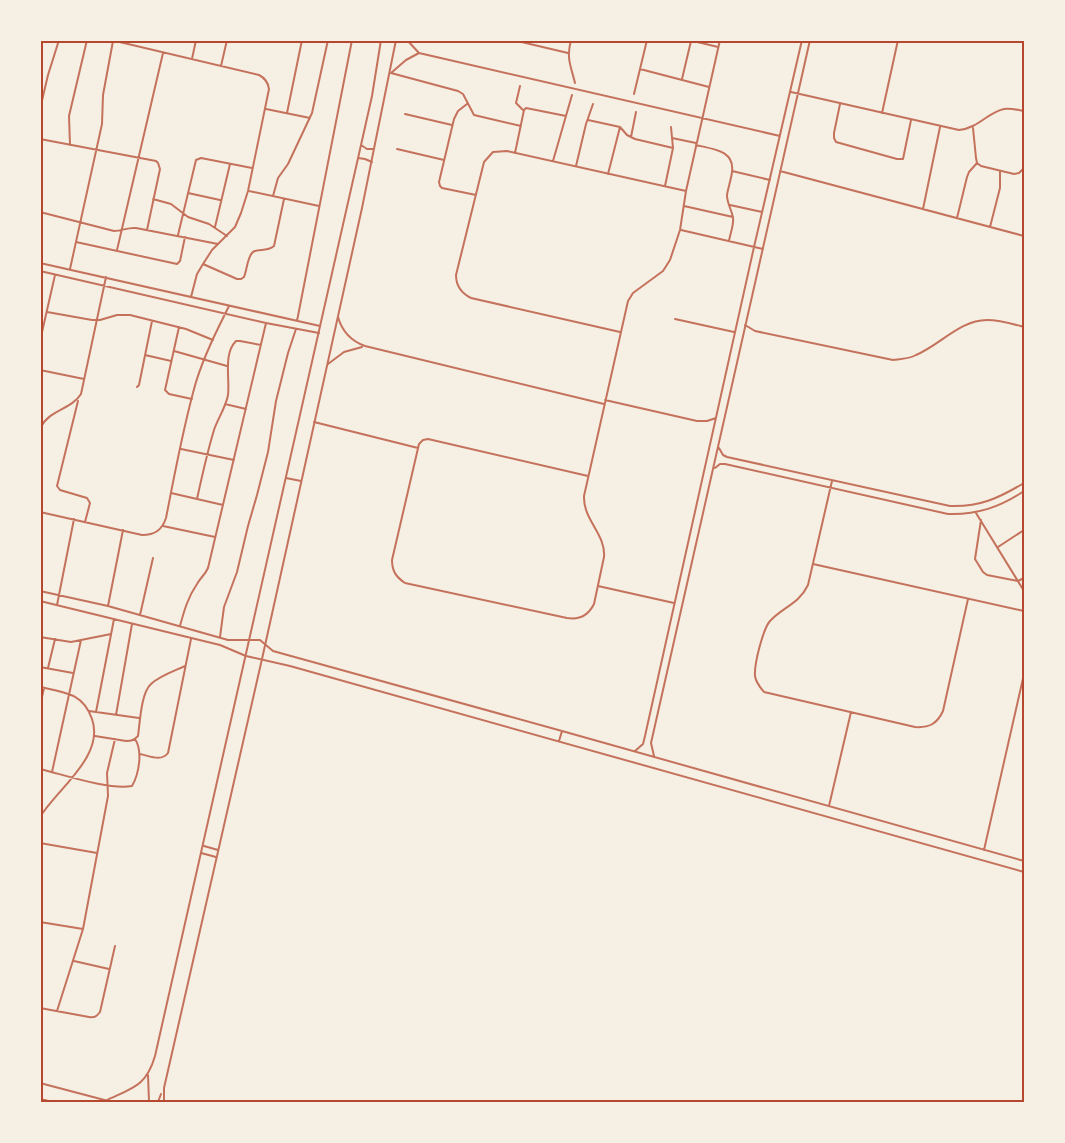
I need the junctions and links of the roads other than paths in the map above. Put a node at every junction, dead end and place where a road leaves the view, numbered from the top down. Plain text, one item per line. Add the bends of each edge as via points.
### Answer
1 (59, 40) edge
2 (87, 40) edge
3 (196, 40) edge
4 (227, 40) edge
5 (302, 40) edge
6 (328, 40) edge
7 (352, 40) edge
8 (381, 40) edge
9 (396, 40) edge
10 (407, 40) edge
11 (513, 40) edge
12 (571, 40) edge
13 (646, 40) edge
14 (720, 40) edge
15 (802, 40) edge
16 (810, 40) edge
17 (898, 40) edge
18 (112, 41) edge
19 (690, 41) edge
20 (121, 42) edge
21 (718, 47) junction
22 (163, 52) junction
23 (419, 53) junction
24 (568, 53) junction
25 (192, 59) junction
26 (221, 66) junction
27 (640, 69) junction
28 (391, 73) junction
29 (682, 80) junction
30 (575, 84) dead end
31 (520, 86) dead end
32 (709, 87) junction
33 (790, 92) junction
34 (634, 93) dead end
35 (798, 94) junction
36 (572, 95) dead end
37 (41, 102) edge
38 (467, 104) junction
39 (593, 104) dead end
40 (840, 104) junction
41 (40, 109) edge
42 (265, 109) junction
43 (524, 110) junction
44 (1024, 111) edge
45 (636, 112) dead end
46 (286, 113) junction
47 (882, 113) junction
48 (405, 114) dead end
49 (566, 116) junction
50 (310, 118) junction
51 (702, 118) junction
52 (588, 120) junction
53 (911, 120) junction
54 (452, 126) junction
55 (521, 126) junction
56 (620, 127) junction
57 (671, 127) dead end
58 (940, 127) junction
59 (973, 127) junction
60 (780, 136) junction
61 (631, 137) junction
62 (672, 138) junction
63 (40, 139) edge
64 (696, 144) junction
65 (70, 145) junction
66 (361, 145) junction
67 (673, 148) junction
68 (374, 149) junction
69 (397, 149) dead end
70 (96, 150) junction
71 (515, 153) junction
72 (138, 158) junction
73 (358, 158) junction
74 (444, 160) junction
75 (553, 161) junction
76 (372, 162) junction
77 (977, 163) junction
78 (230, 164) junction
79 (576, 166) junction
80 (252, 168) junction
81 (1024, 168) edge
82 (732, 171) junction
83 (780, 171) junction
84 (1000, 171) junction
85 (608, 174) junction
86 (770, 180) junction
87 (666, 186) junction
88 (248, 191) junction
89 (686, 191) junction
90 (188, 193) junction
91 (476, 195) junction
92 (273, 196) junction
93 (284, 199) junction
94 (153, 200) junction
95 (221, 200) junction
96 (728, 205) junction
97 (319, 206) junction
98 (684, 206) junction
99 (923, 209) junction
100 (40, 212) edge
101 (762, 212) junction
102 (183, 213) junction
103 (733, 218) junction
104 (957, 218) junction
105 (81, 223) junction
106 (215, 227) junction
107 (990, 227) junction
108 (1024, 228) edge
109 (122, 230) junction
110 (147, 230) junction
111 (680, 230) junction
112 (177, 236) junction
113 (227, 236) junction
114 (1024, 236) edge
115 (185, 237) junction
116 (729, 241) junction
117 (76, 242) junction
118 (218, 244) junction
119 (754, 247) junction
120 (763, 249) junction
121 (117, 250) junction
122 (40, 263) edge
123 (202, 264) junction
124 (70, 270) junction
125 (40, 272) edge
126 (55, 275) junction
127 (106, 278) junction
128 (104, 286) junction
129 (191, 297) junction
130 (229, 306) junction
131 (47, 312) junction
132 (225, 314) junction
133 (338, 315) junction
134 (675, 319) dead end
135 (97, 320) junction
136 (152, 321) junction
137 (297, 321) junction
138 (266, 323) junction
139 (745, 325) junction
140 (320, 326) junction
141 (179, 327) junction
142 (1024, 327) edge
143 (297, 329) junction
144 (621, 332) junction
145 (319, 333) junction
146 (735, 333) junction
147 (213, 340) junction
148 (40, 341) edge
149 (261, 345) junction
150 (365, 346) junction
151 (174, 351) junction
152 (145, 355) junction
153 (729, 359) junction
154 (205, 360) junction
155 (171, 361) junction
156 (737, 361) junction
157 (327, 365) junction
158 (227, 366) junction
159 (40, 370) edge
160 (84, 379) junction
161 (137, 387) dead end
162 (78, 398) junction
163 (192, 399) junction
164 (605, 402) junction
165 (225, 404) junction
166 (246, 409) junction
167 (716, 418) junction
168 (314, 422) junction
169 (40, 428) edge
170 (718, 446) junction
171 (418, 447) junction
172 (180, 448) junction
173 (207, 455) junction
174 (234, 460) junction
175 (713, 470) junction
176 (588, 476) junction
177 (286, 478) junction
178 (301, 481) junction
179 (832, 481) junction
180 (1024, 483) edge
181 (831, 488) junction
182 (1024, 492) edge
183 (171, 493) junction
184 (197, 499) junction
185 (223, 505) junction
186 (40, 512) edge
187 (976, 513) junction
188 (74, 519) junction
189 (981, 520) junction
190 (86, 522) junction
191 (163, 526) junction
192 (123, 530) junction
193 (1024, 530) edge
194 (215, 537) junction
195 (998, 547) junction
196 (153, 558) dead end
197 (813, 564) junction
198 (1024, 578) edge
199 (1018, 581) junction
200 (598, 586) junction
201 (40, 591) edge
202 (1024, 591) edge
203 (59, 595) junction
204 (968, 599) junction
205 (40, 601) edge
206 (674, 603) junction
207 (57, 605) junction
208 (108, 606) junction
209 (1024, 611) edge
210 (140, 615) junction
211 (114, 619) junction
212 (132, 624) junction
213 (180, 626) junction
214 (111, 634) junction
215 (40, 637) edge
216 (220, 637) junction
217 (55, 639) junction
218 (191, 639) junction
219 (226, 639) junction
220 (250, 639) junction
221 (81, 640) junction
222 (265, 643) junction
223 (224, 647) junction
224 (664, 649) junction
225 (671, 651) junction
226 (246, 656) junction
227 (262, 659) junction
228 (186, 666) junction
229 (40, 667) edge
230 (48, 669) junction
231 (74, 673) junction
232 (1024, 674) edge
233 (42, 687) edge
234 (1023, 687) edge
235 (69, 693) junction
236 (40, 706) edge
237 (89, 711) junction
238 (96, 712) junction
239 (851, 712) junction
240 (116, 715) junction
241 (141, 718) junction
242 (562, 731) junction
243 (95, 736) junction
244 (115, 739) junction
245 (135, 739) junction
246 (559, 741) junction
247 (635, 751) junction
248 (140, 754) junction
249 (654, 756) junction
250 (40, 769) edge
251 (52, 772) junction
252 (72, 777) junction
253 (107, 785) junction
254 (829, 806) junction
255 (40, 817) edge
256 (40, 843) edge
257 (203, 846) junction
258 (218, 850) junction
259 (984, 850) junction
260 (97, 853) junction
261 (201, 853) junction
262 (217, 857) junction
263 (1024, 861) edge
264 (1024, 872) edge
265 (40, 922) edge
266 (83, 929) junction
267 (115, 946) dead end
268 (74, 961) junction
269 (110, 970) junction
270 (40, 1008) edge
271 (57, 1011) junction
272 (148, 1075) junction
273 (40, 1083) edge
274 (164, 1088) junction
275 (40, 1099) edge
276 (105, 1101) junction
277 (53, 1102) edge
278 (112, 1102) edge
279 (149, 1102) edge
280 (158, 1102) edge
281 (164, 1102) edge

1 - 37 street
2 - 65 street via 69,116
3 - 25 street
4 - 26 street
5 - 46 street
6 - 50 street
7 - 97 street
8 - 66 street
9 - 28 street
10 - 23 street
11 - 24 street
12 - 24 street
13 - 27 street
14 - 21 street
15 - 33 street
16 - 35 street
17 - 47 street
18 - 20 street
18 - 70 street
19 - 21 street
19 - 29 street
20 - 22 street
21 - 32 street
22 - 25 street
22 - 72 street
23 - 28 street
23 - 51 street
24 - 30 street
25 - 26 street
26 - 42 street via 263,77 269,89
27 - 29 street
27 - 34 street
28 - 38 street via 458,91
28 - 68 street
29 - 32 street
31 - 43 street via 517,104
32 - 51 street
33 - 35 street
33 - 60 street
35 - 40 street
35 - 83 street
36 - 49 street
37 - 41 street
38 - 54 street via 456,113
38 - 55 street via 476,116
39 - 52 street
40 - 47 street
40 - 53 street via 836,142 897,159 903,159
42 - 46 street
42 - 80 street
43 - 49 street
43 - 55 street
44 - 59 street via 1001,110
45 - 61 street
46 - 50 street
47 - 53 street
48 - 54 street
49 - 75 street
50 - 92 street via 278,178
51 - 60 street
51 - 64 street
52 - 56 street
52 - 79 street
53 - 58 street
54 - 74 street
55 - 71 street
56 - 61 street
56 - 85 street
57 - 62 street
58 - 59 street
58 - 99 street
59 - 77 street
60 - 86 street
61 - 67 street
62 - 64 street
62 - 67 street
63 - 65 street
64 - 82 street via 722,151 731,162
64 - 89 street
65 - 70 street
66 - 68 street
66 - 73 street
67 - 87 street
68 - 76 street
69 - 74 street
70 - 72 street
70 - 105 street
71 - 75 street
71 - 91 street via 498,151 486,158
72 - 94 street via 156,161 160,166
72 - 109 street
73 - 76 street
73 - 140 street
74 - 91 street via 440,186
75 - 79 street
76 - 133 street
77 - 84 street
77 - 104 street via 967,177
78 - 80 street
78 - 90 street via 196,160
78 - 95 street
79 - 85 street
80 - 88 street
81 - 84 street via 1014,174
82 - 86 street
82 - 96 street
83 - 99 street
83 - 120 street
84 - 107 street
85 - 87 street
86 - 101 street
87 - 89 street
88 - 92 street
88 - 113 street via 239,220
89 - 98 street
90 - 95 street
90 - 102 street
91 - 144 street via 456,275 461,292 471,298
92 - 93 street
93 - 97 street
93 - 123 street via 274,246 250,255 244,277 237,279
94 - 102 street via 171,204
94 - 110 street
95 - 106 street
96 - 101 street
96 - 103 street
97 - 137 street
98 - 103 street
98 - 111 street
99 - 104 street
100 - 105 street
101 - 119 street
102 - 106 street
102 - 112 street
103 - 116 street
104 - 107 street
105 - 109 street
105 - 117 street
106 - 113 street
107 - 114 street
108 - 114 street
109 - 110 street
109 - 121 street
110 - 112 street
111 - 116 street
111 - 144 street via 668,265 630,297
112 - 115 street
113 - 118 street
115 - 118 street
115 - 121 street via 177,264
116 - 119 street
117 - 121 street
117 - 124 street
118 - 123 street
119 - 120 street
119 - 146 street
120 - 139 street
122 - 124 street
123 - 129 street
124 - 127 street
125 - 126 street
126 - 128 street
126 - 131 street
127 - 128 street
127 - 129 street
128 - 132 street
128 - 135 street
129 - 130 street
130 - 132 street
130 - 137 street
131 - 135 street
131 - 148 street
132 - 138 street
132 - 147 street
133 - 150 street via 345,333
133 - 157 street
134 - 146 street
135 - 136 street via 125,315
135 - 160 street
136 - 141 street
136 - 152 street
137 - 140 street
138 - 143 street
138 - 149 street
139 - 142 street via 755,331 893,360 916,356 972,323 987,320
139 - 156 street
140 - 145 street
141 - 147 street
141 - 151 street
143 - 145 street
143 - 216 street via 276,401 258,495 224,607
144 - 164 street
145 - 177 street
146 - 153 street
147 - 154 street
149 - 158 street via 236,341
149 - 166 street
150 - 157 street via 344,352
150 - 164 street
151 - 154 street
151 - 155 street
152 - 155 street
152 - 161 street
153 - 156 street
153 - 167 street
154 - 158 street
154 - 163 street
155 - 163 street via 166,392
156 - 170 street
157 - 168 street
158 - 165 street
159 - 160 street
160 - 162 street
162 - 169 street via 49,416
162 - 190 street via 57,486 87,498 90,503
163 - 172 street
164 - 167 street via 697,421
164 - 176 street
165 - 166 street
165 - 173 street
166 - 174 street
167 - 206 street
168 - 171 street
168 - 178 street
170 - 175 street
170 - 179 street via 727,457
171 - 176 street via 420,441 428,438
171 - 200 street via 392,560 393,571 401,580 572,619 583,617 591,609
172 - 173 street
172 - 183 street
173 - 174 street
173 - 184 street
174 - 185 street
175 - 181 street via 725,464
175 - 225 street
176 - 200 street via 584,506 604,549
177 - 178 street
177 - 220 street
178 - 222 street
179 - 180 street via 960,507 989,501
179 - 181 street
181 - 187 street via 938,513
181 - 197 street
182 - 187 street
183 - 184 street
183 - 191 street
184 - 185 street
185 - 194 street
186 - 188 street
187 - 189 street
188 - 190 street
188 - 203 street
189 - 195 street
189 - 199 street via 976,561 985,575
190 - 192 street
191 - 192 street via 148,535
191 - 194 street
192 - 208 street
193 - 195 street
194 - 213 street via 207,571 193,589
195 - 199 street
196 - 210 street
197 - 204 street
197 - 239 street via 801,597 771,620 764,631 755,678 765,692
198 - 199 street
199 - 202 street
200 - 206 street
201 - 203 street
203 - 207 street
203 - 208 street
204 - 209 street
204 - 239 street via 939,719 924,728
205 - 207 street
206 - 224 street
207 - 211 street
208 - 210 street
210 - 213 street
211 - 212 street
211 - 214 street
212 - 218 street
212 - 240 street
213 - 216 street
214 - 221 street
214 - 238 street
215 - 217 street
216 - 219 street
217 - 221 street
217 - 230 street
218 - 223 street
218 - 228 street
219 - 220 street
219 - 223 street
220 - 222 street
220 - 226 street
221 - 231 street
222 - 227 street
222 - 242 street via 284,654
223 - 226 street
224 - 225 street
224 - 247 street via 644,741
225 - 249 street via 651,743
226 - 227 street
226 - 257 street
227 - 246 street
227 - 258 street
228 - 241 street via 148,686
228 - 248 street via 168,753 159,758
229 - 230 street
230 - 231 street
231 - 235 street
232 - 234 street
233 - 235 street
233 - 236 street
234 - 259 street
235 - 237 street
235 - 251 street
237 - 238 street
237 - 243 street
238 - 240 street
239 - 254 street
240 - 241 street
241 - 245 street
242 - 246 street
242 - 247 street
243 - 244 street
243 - 252 street via 87,758
244 - 245 street
244 - 253 street
245 - 248 street
246 - 264 street
247 - 249 street
248 - 253 street via 134,784
249 - 254 street
250 - 251 street
251 - 252 street
252 - 253 street
252 - 255 street
253 - 260 street
254 - 259 street
256 - 260 street
257 - 258 street
257 - 261 street
258 - 262 street
259 - 263 street
260 - 266 street
261 - 262 street
261 - 272 street
262 - 274 street
265 - 266 street
266 - 268 street
267 - 269 street
268 - 269 street
268 - 271 street
269 - 271 street via 98,1016
270 - 271 street
272 - 276 street via 139,1084
272 - 279 street
273 - 276 street
274 - 280 street
274 - 281 street
275 - 277 street
276 - 278 street

